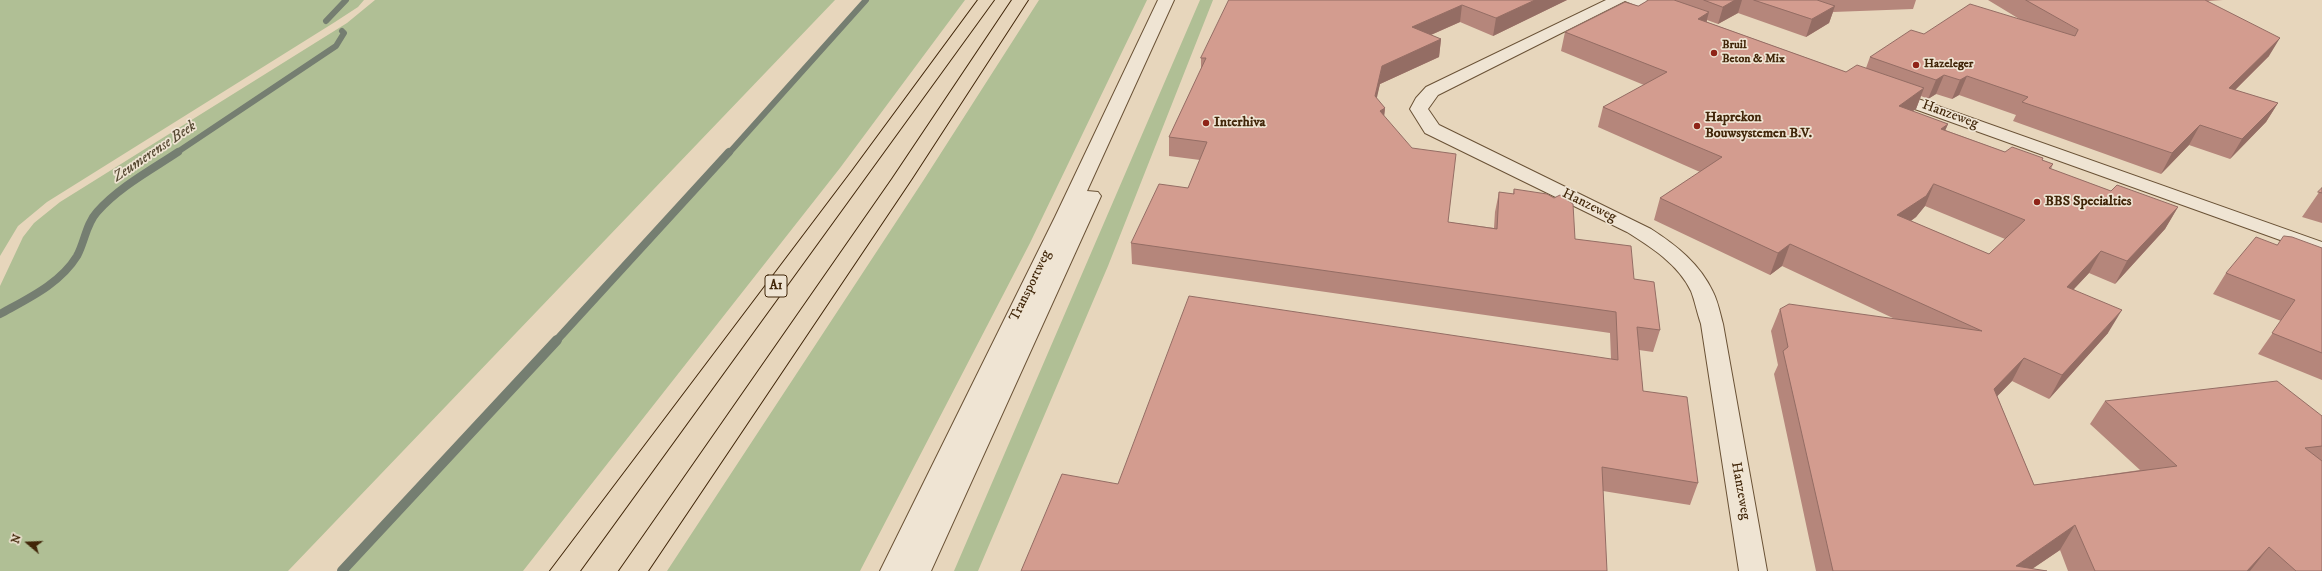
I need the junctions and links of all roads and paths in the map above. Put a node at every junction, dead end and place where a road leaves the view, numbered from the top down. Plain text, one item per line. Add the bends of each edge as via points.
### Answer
1 (986, 0) edge
2 (1020, 0) edge
3 (1166, 0) edge
4 (1178, 0) edge
5 (1618, 0) edge
6 (1632, 0) edge
7 (1684, 19) edge
8 (1871, 87) edge
9 (2322, 249) edge
10 (564, 571) edge
11 (634, 571) edge
12 (894, 571) edge
13 (917, 571) edge
14 (1753, 571) edge

1 - 10 highway, A1
2 - 11 highway via 901,180
3 - 12 street, Transportweg via 1065,217
4 - 13 street, Transportweg via 1078,226
5 - 14 street, Hanzeweg via 1432,92 1419,109 1432,129 1658,242 1677,258 1700,288 1712,324
6 - 7 street
8 - 9 street, Hanzeweg

